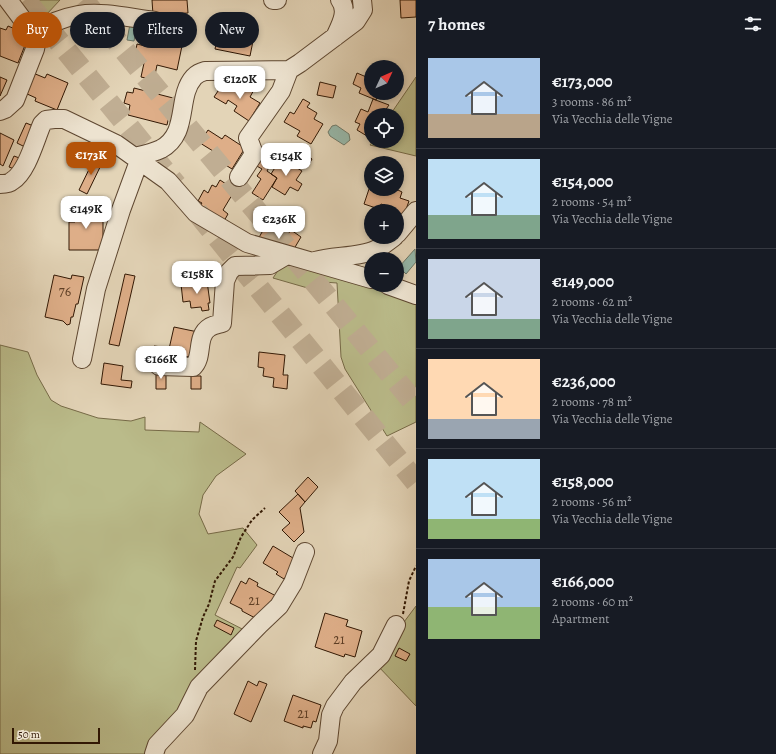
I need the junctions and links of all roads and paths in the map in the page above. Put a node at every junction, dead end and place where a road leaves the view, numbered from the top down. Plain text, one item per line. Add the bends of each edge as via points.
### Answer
1 (8, 0) edge
2 (274, 0) edge
3 (278, 0) edge
4 (340, 0) edge
5 (362, 0) edge
6 (17, 12) edge
7 (133, 18) edge
8 (62, 19) edge
9 (335, 37) junction
10 (35, 48) edge
11 (289, 70) junction
12 (0, 111) edge
13 (136, 159) junction
14 (240, 177) dead end
15 (0, 184) edge
16 (416, 211) edge
17 (404, 226) edge
18 (383, 244) edge
19 (288, 255) junction
20 (313, 262) junction
21 (364, 277) edge
22 (404, 291) edge
23 (416, 295) edge
24 (82, 359) dead end
25 (160, 366) dead end
26 (265, 508) dead end
27 (305, 552) dead end
28 (416, 566) edge
29 (396, 625) joint
30 (199, 687) junction
31 (154, 754) edge
32 (322, 754) edge

1 - 6 street
2 - 3 street
4 - 9 street via 344,16
5 - 9 street via 363,10 356,21
7 - 8 street via 78,15
9 - 11 street
10 - 12 street via 15,100
11 - 13 street via 205,71 195,76 190,83 179,128 171,140 162,148
11 - 14 street via 281,91 248,138 254,154
13 - 15 street via 116,144 64,120 46,120 22,171 13,181
13 - 19 street via 168,182 196,213 247,243
13 - 24 street via 96,288
16 - 17 street
18 - 20 street via 360,254
19 - 20 street
19 - 25 street via 270,265 236,266 229,272 225,281 222,323 210,327 202,335 196,363 193,367
20 - 21 street
22 - 23 street
26 - 30 path via 241,537 233,556 214,580 196,641 195,669
27 - 30 street via 293,583 279,606
28 - 29 path via 409,581 404,611
29 - 32 street via 381,655 353,682 336,706 328,741
30 - 31 street via 185,715 157,745

